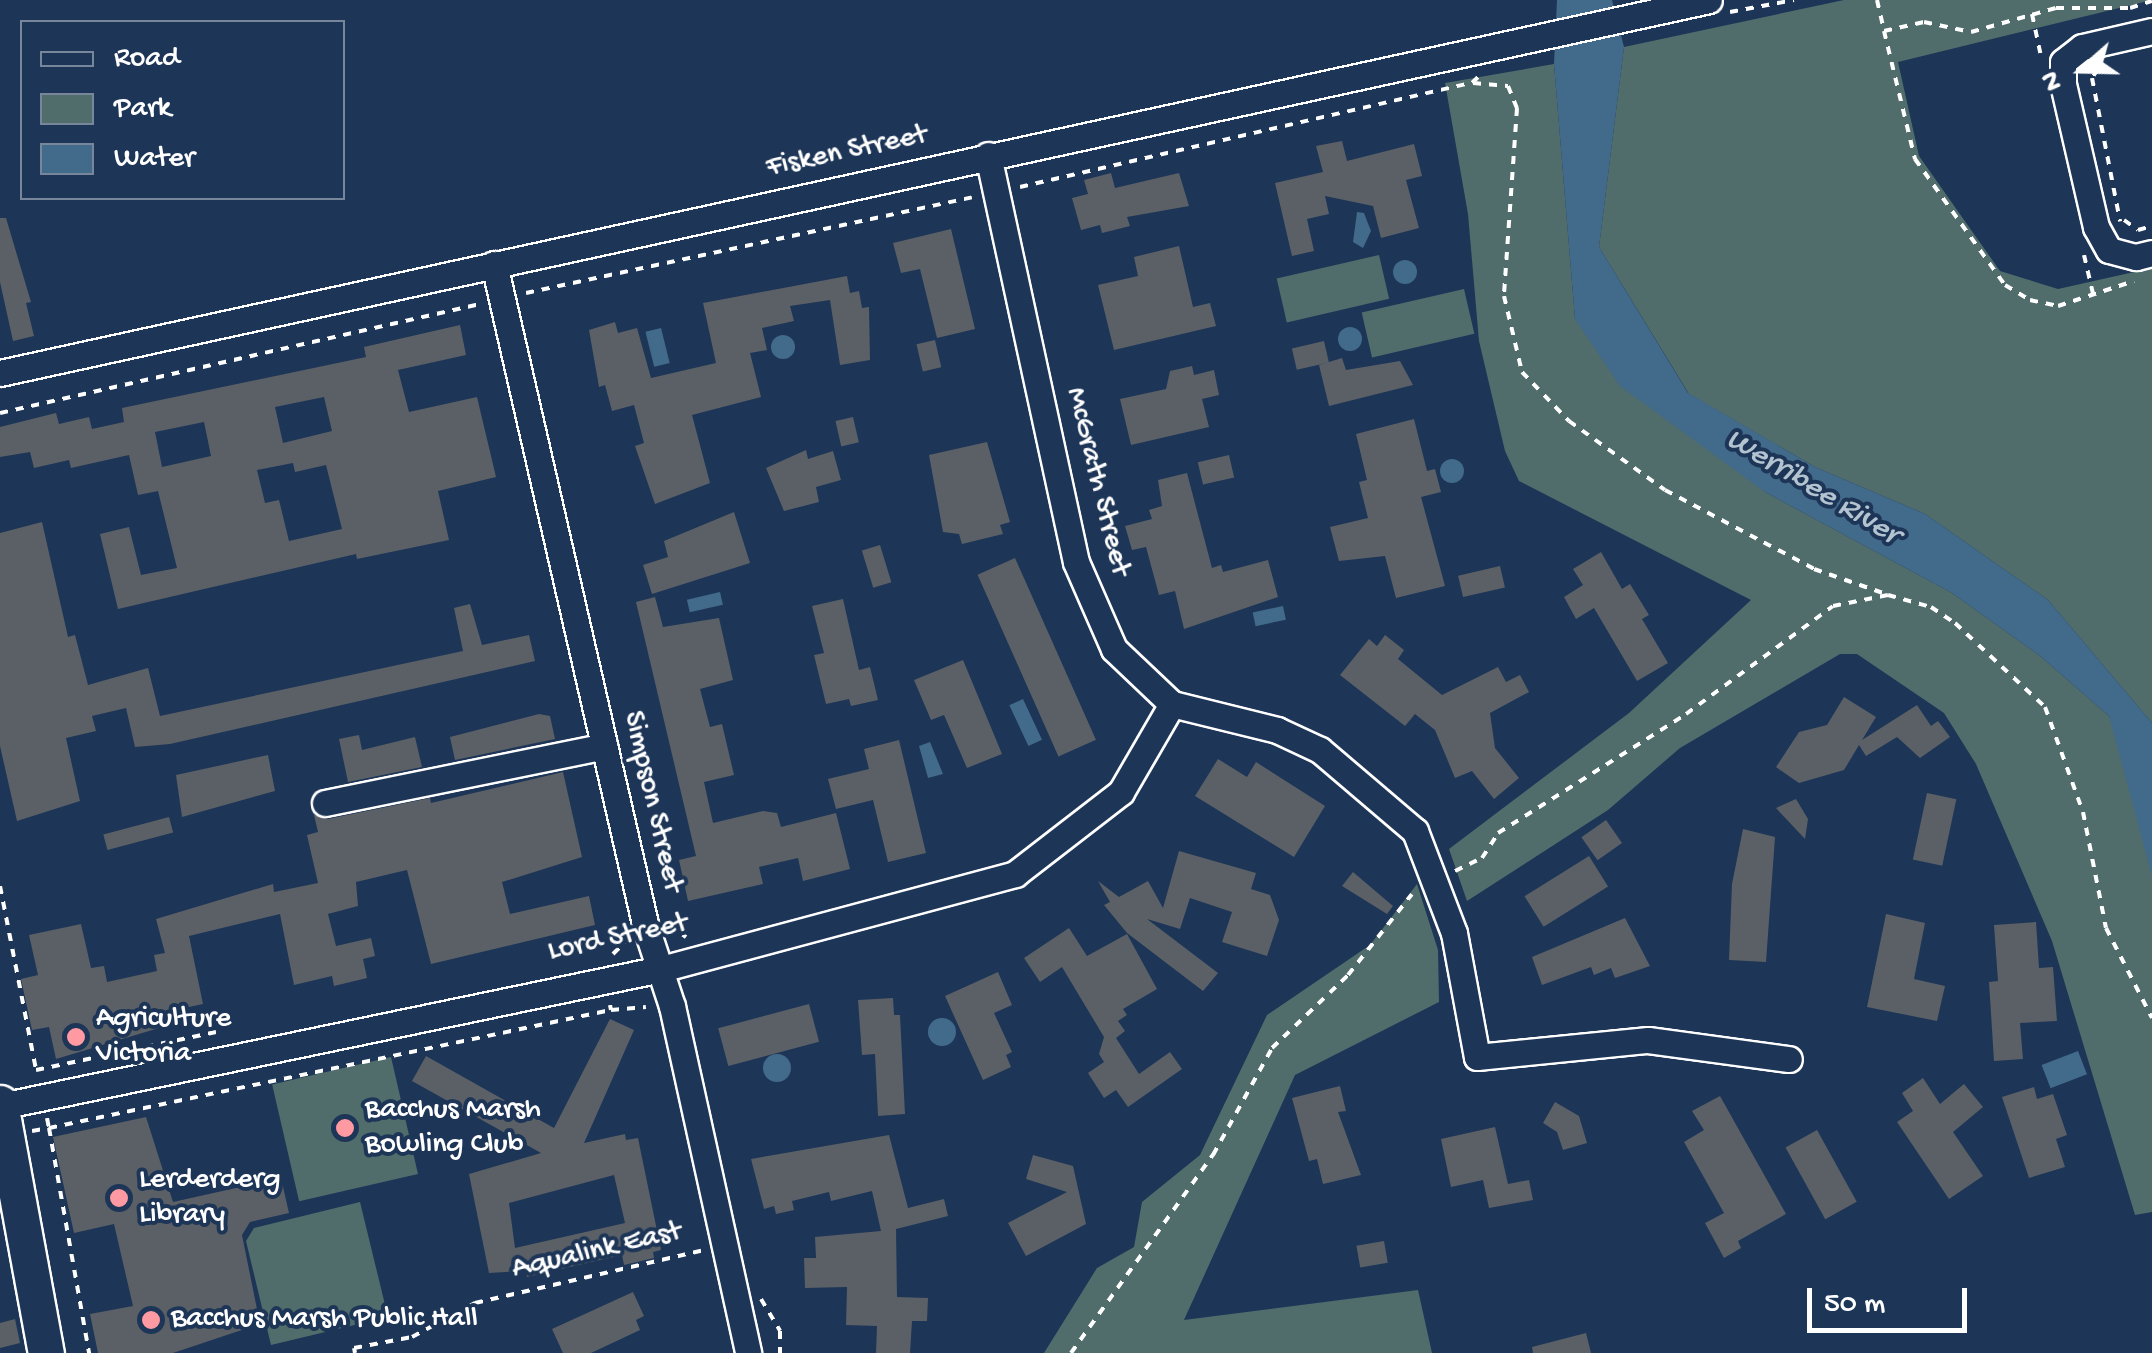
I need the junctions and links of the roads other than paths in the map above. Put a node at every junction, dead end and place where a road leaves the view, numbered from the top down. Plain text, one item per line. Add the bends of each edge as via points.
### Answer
1 (1709, 0) edge
2 (2152, 31) edge
3 (988, 155) junction
4 (2152, 253) edge
5 (494, 264) junction
6 (0, 373) edge
7 (1172, 704) junction
8 (604, 746) junction
9 (325, 802) dead end
10 (661, 968) junction
11 (1789, 1059) dead end
12 (0, 1104) edge
13 (46, 1353) edge
14 (748, 1353) edge

1 - 3 street, Fisken Street
2 - 4 street via 2082,47 2063,62 2096,227 2110,250 2136,257
3 - 5 street, Fisken Street
3 - 7 street, McGrath Street via 1076,562 1114,649
5 - 6 street, Fisken Street
5 - 8 street, Simpson Street
7 - 10 street, Lord Street via 1122,792 1015,874
7 - 11 street, McGrath Street via 1277,730 1320,750 1414,831 1454,933 1477,1056 1648,1040
8 - 9 street
8 - 10 street, Simpson Street
10 - 12 street, Lord Street
10 - 14 street, Simpson Street
12 - 13 main road

